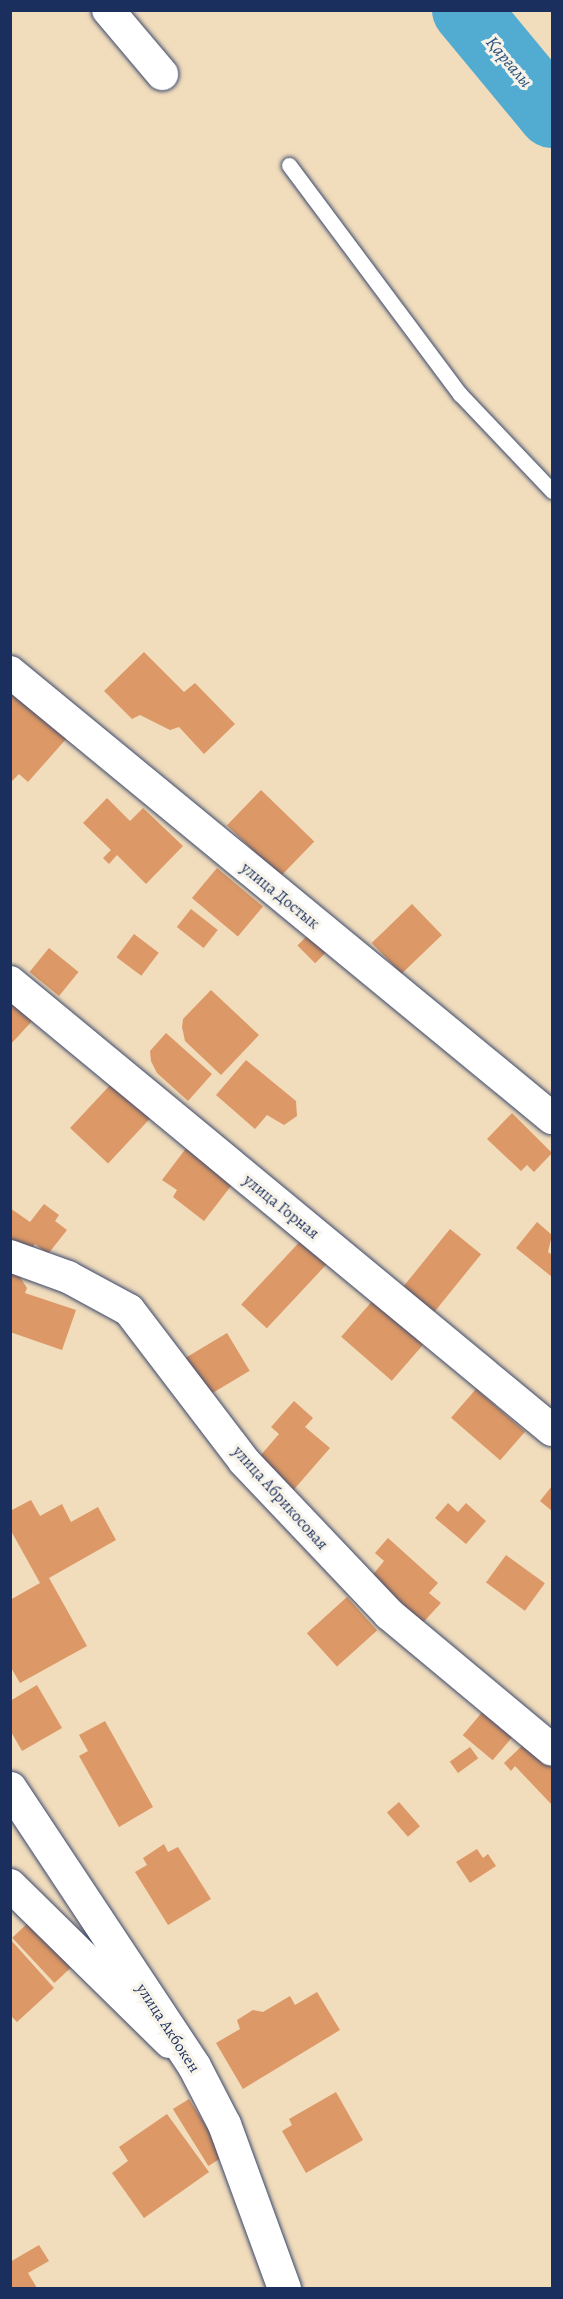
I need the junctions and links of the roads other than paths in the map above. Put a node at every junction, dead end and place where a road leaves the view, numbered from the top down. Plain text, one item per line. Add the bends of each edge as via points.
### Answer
1 (108, 10) edge
2 (162, 74) dead end
3 (289, 165) dead end
4 (552, 491) edge
5 (10, 672) edge
6 (10, 982) edge
7 (552, 1118) edge
8 (10, 1256) edge
9 (552, 1430) edge
10 (546, 1733) edge
11 (10, 1788) edge
12 (10, 1885) edge
13 (194, 2066) junction
14 (284, 2289) edge

1 - 2 street
3 - 4 lane via 460,394
5 - 7 street, улица Достык
6 - 9 street, улица Горная
8 - 10 street, улица Абрикосовая via 68,1276 129,1310 244,1461 389,1614
11 - 13 street, улица Акбокен
12 - 13 street
13 - 14 street, улица Акбокен via 224,2124

